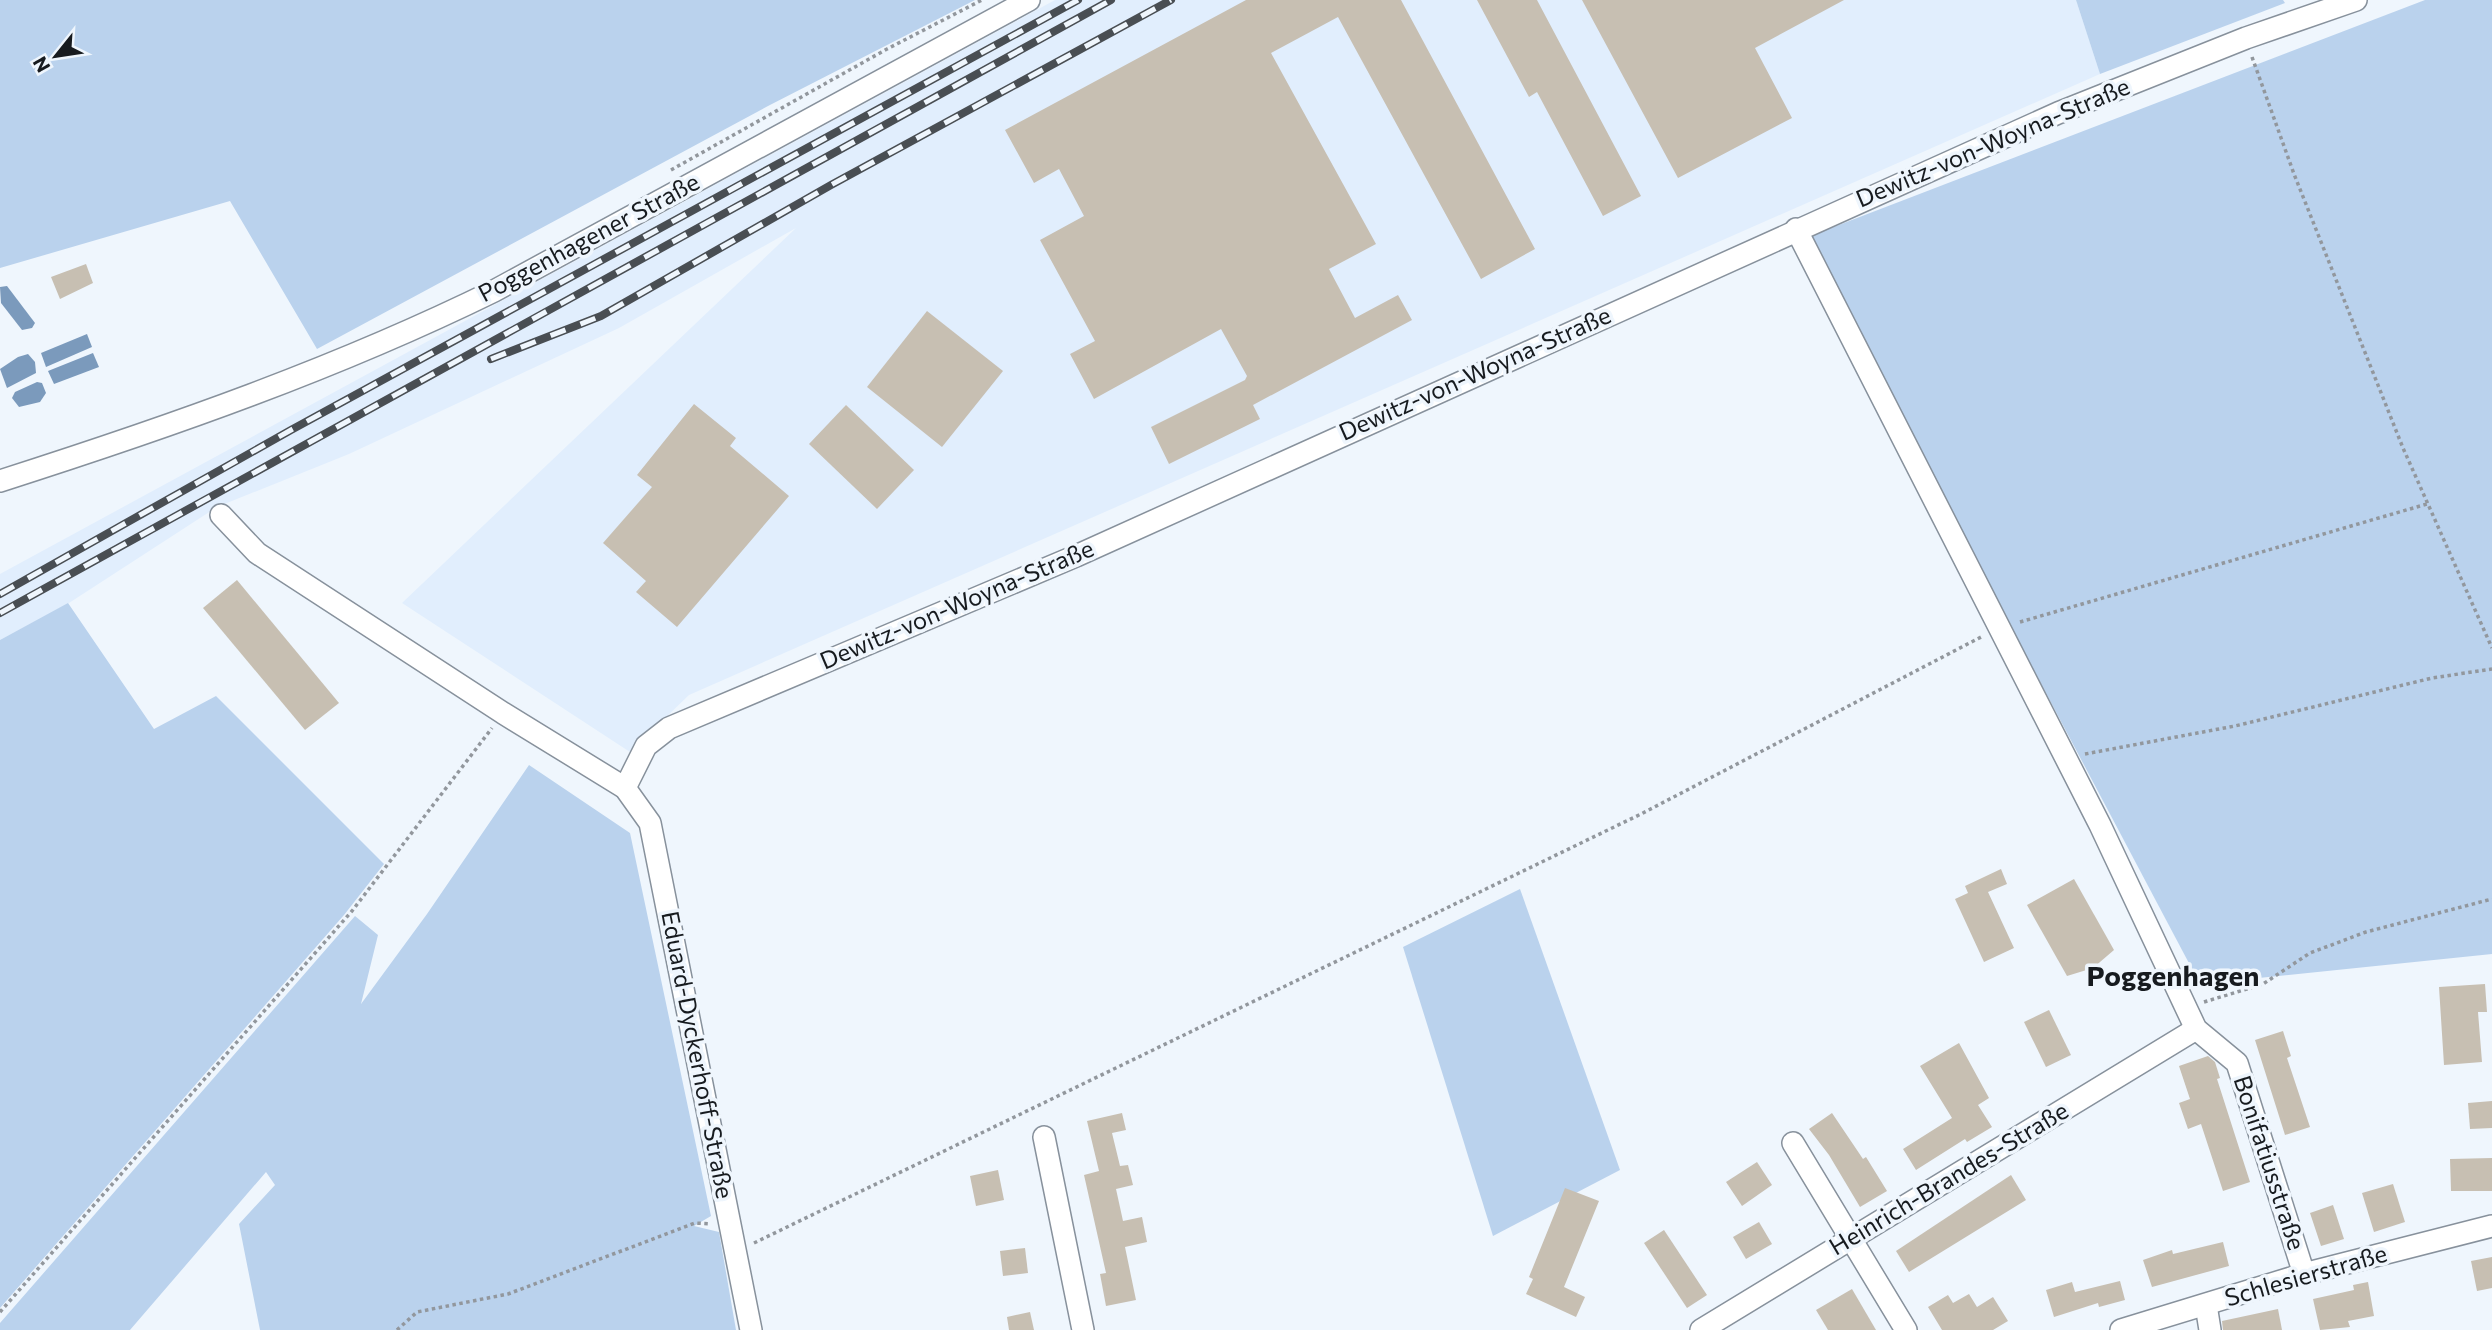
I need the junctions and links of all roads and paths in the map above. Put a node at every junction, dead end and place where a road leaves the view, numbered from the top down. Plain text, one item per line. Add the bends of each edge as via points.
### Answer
1 (982, 0) edge
2 (1029, 0) edge
3 (2356, 0) edge
4 (2246, 38) junction
5 (671, 171) dead end
6 (1796, 229) junction
7 (0, 481) edge
8 (2427, 504) junction
9 (221, 515) dead end
10 (1999, 628) junction
11 (2492, 648) edge
12 (2492, 669) edge
13 (503, 713) junction
14 (2065, 758) junction
15 (625, 788) junction
16 (2492, 898) edge
17 (2186, 1008) junction
18 (2196, 1028) junction
19 (1044, 1137) dead end
20 (1793, 1143) dead end
21 (731, 1226) junction
22 (2492, 1226) edge
23 (1850, 1239) junction
24 (736, 1252) junction
25 (2304, 1274) junction
26 (2206, 1304) junction
27 (0, 1312) edge
28 (397, 1330) edge
29 (751, 1330) edge
30 (1083, 1330) edge
31 (1701, 1330) edge
32 (1906, 1330) edge
33 (2121, 1330) edge
34 (2210, 1330) edge

1 - 5 path
2 - 7 street, Poggenhagener Straße via 410,332 132,439
3 - 4 street, Dewitz-von-Woyna-Straße
4 - 6 street, Dewitz-von-Woyna-Straße via 2058,113
4 - 8 path via 2294,174
6 - 10 street
6 - 15 street, Dewitz-von-Woyna-Straße via 1076,555 668,728 646,746
8 - 10 path
8 - 11 path
9 - 13 street via 257,554
10 - 14 street
10 - 24 path via 1641,814
12 - 14 path
13 - 15 street
13 - 27 path via 352,911
14 - 17 street
15 - 21 street, Eduard-Dyckerhoff-Straße via 650,823
16 - 17 path via 2366,932 2310,953 2263,984
17 - 18 street
18 - 23 street, Heinrich-Brandes-Straße
18 - 25 street, Bonifatiusstraße via 2236,1063
19 - 30 street
20 - 23 street
21 - 24 street, Eduard-Dyckerhoff-Straße
21 - 28 path via 695,1223 508,1294 417,1312
22 - 25 street, Schlesierstraße
23 - 31 street, Heinrich-Brandes-Straße
23 - 32 street
24 - 29 street, Eduard-Dyckerhoff-Straße
25 - 26 street, Schlesierstraße
26 - 33 street, Schlesierstraße
26 - 34 street

